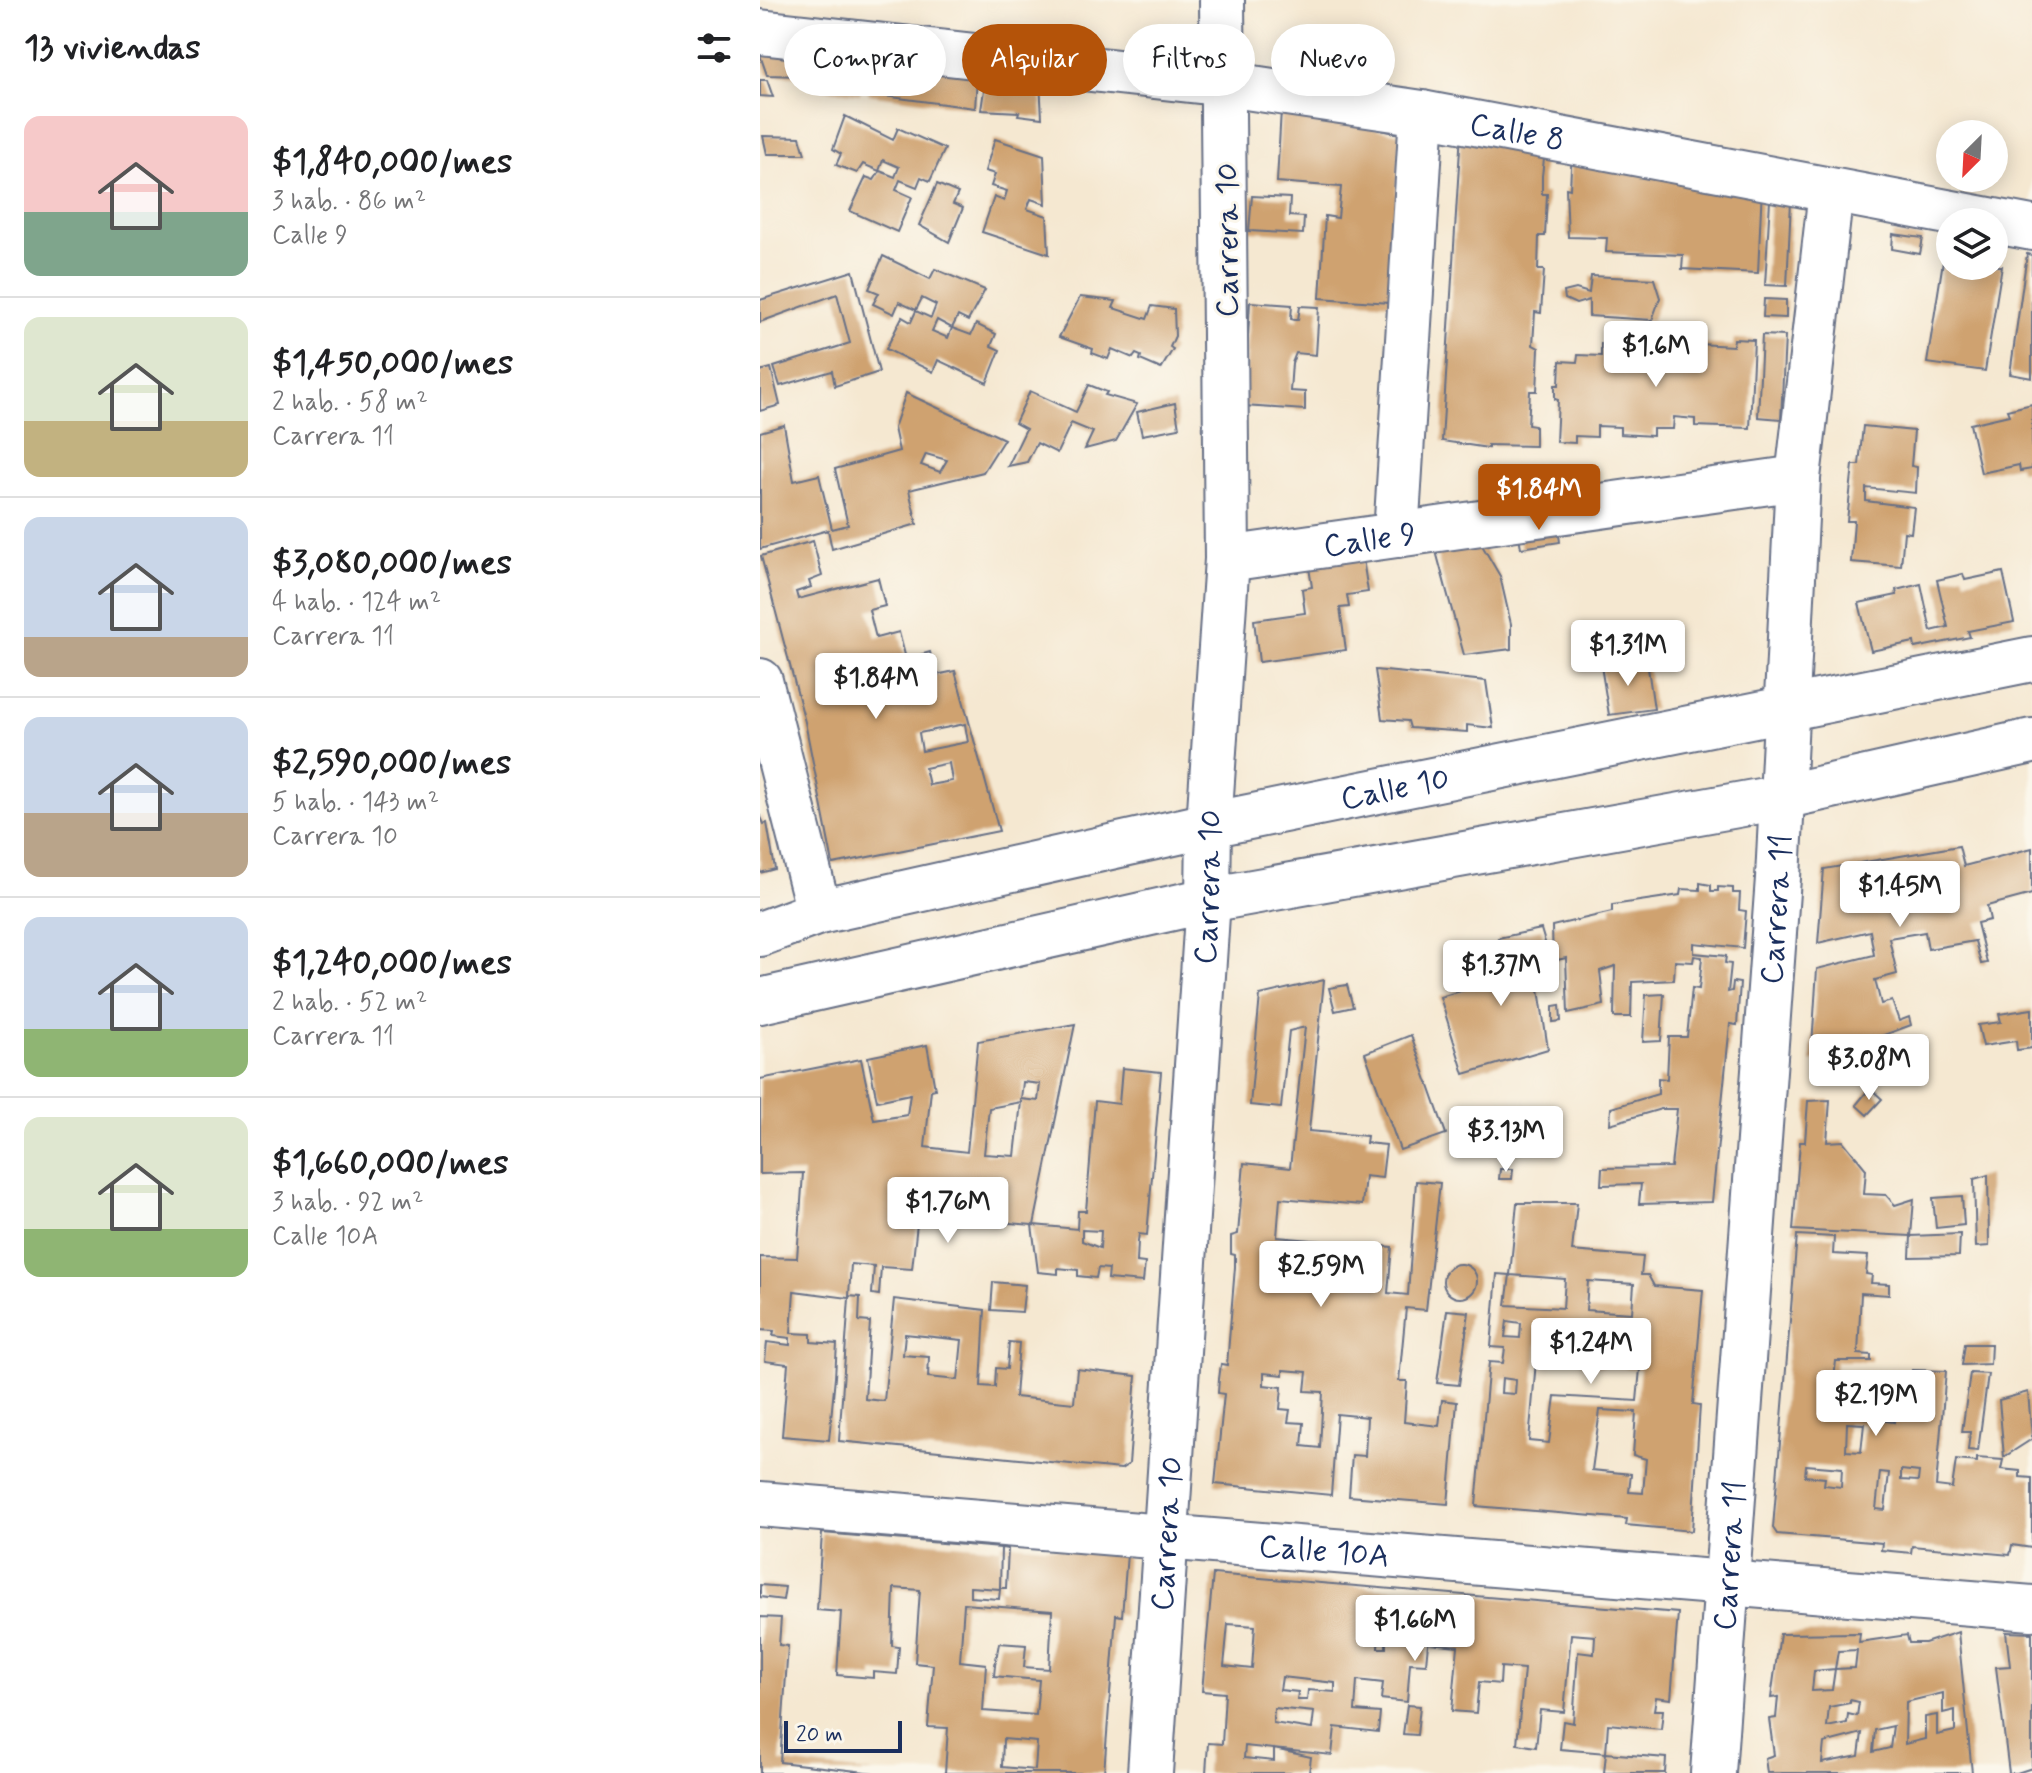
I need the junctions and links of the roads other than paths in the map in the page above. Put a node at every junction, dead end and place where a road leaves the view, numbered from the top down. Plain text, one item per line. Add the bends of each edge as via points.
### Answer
1 (1222, 0) edge
2 (1223, 24) edge
3 (760, 32) edge
4 (1123, 73) edge
5 (1255, 88) edge
6 (1226, 96) edge
7 (1422, 113) junction
8 (1831, 191) junction
9 (2032, 228) edge
10 (1798, 478) junction
11 (1396, 535) junction
12 (1227, 559) junction
13 (2032, 659) edge
14 (760, 681) edge
15 (1786, 707) junction
16 (2032, 741) edge
17 (1782, 797) junction
18 (1209, 825) junction
19 (1208, 900) junction
20 (819, 912) junction
21 (760, 934) edge
22 (760, 1001) edge
23 (760, 1504) edge
24 (1167, 1540) junction
25 (1728, 1585) junction
26 (2032, 1608) edge
27 (1150, 1773) edge
28 (1713, 1773) edge

1 - 2 street, Carrera 10
3 - 4 street, Calle 8
5 - 7 street, Calle 8
6 - 12 street, Carrera 10
7 - 8 street, Calle 8
7 - 11 street
8 - 9 street, Calle 8
8 - 10 street, Carrera 11
10 - 11 street, Calle 9
10 - 15 street, Carrera 11
11 - 12 street, Calle 9
12 - 18 street, Carrera 10
13 - 15 street, Calle 10
14 - 20 street
15 - 17 street, Carrera 11
15 - 18 street, Calle 10
16 - 17 street
17 - 19 street
17 - 25 street, Carrera 11
18 - 19 street, Carrera 10
18 - 20 street, Calle 10
19 - 22 street
19 - 24 street, Carrera 10
20 - 21 street, Calle 10
23 - 24 street, Calle 10A
24 - 25 street, Calle 10A
24 - 27 street, Carrera 10
25 - 26 street, Calle 10A
25 - 28 street, Carrera 11

